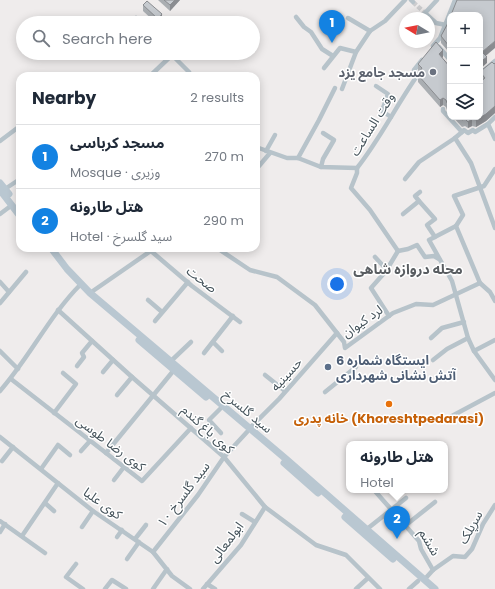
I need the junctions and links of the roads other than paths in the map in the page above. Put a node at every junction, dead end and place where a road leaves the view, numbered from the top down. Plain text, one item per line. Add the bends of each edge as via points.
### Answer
1 (405, 0) edge
2 (437, 0) edge
3 (455, 0) edge
4 (296, 17) dead end
5 (348, 18) dead end
6 (446, 25) junction
7 (370, 31) junction
8 (436, 43) joint
9 (356, 52) junction
10 (427, 54) edge
11 (333, 56) junction
12 (447, 56) edge
13 (165, 60) edge
14 (177, 60) edge
15 (495, 61) edge
16 (324, 68) dead end
17 (483, 71) edge
18 (154, 72) edge
19 (188, 72) edge
20 (376, 86) dead end
21 (335, 88) dead end
22 (342, 89) dead end
23 (443, 110) dead end
24 (391, 117) junction
25 (495, 117) edge
26 (488, 124) junction
27 (16, 129) edge
28 (462, 132) junction
29 (323, 133) dead end
30 (275, 135) dead end
31 (455, 138) junction
32 (495, 139) edge
33 (0, 141) edge
34 (260, 149) edge
35 (268, 152) junction
36 (298, 158) junction
37 (260, 164) edge
38 (321, 167) junction
39 (358, 168) junction
40 (495, 169) edge
41 (405, 179) dead end
42 (16, 181) edge
43 (0, 183) edge
44 (481, 188) junction
45 (2, 190) edge
46 (420, 192) dead end
47 (419, 201) junction
48 (16, 204) edge
49 (12, 205) junction
50 (16, 210) edge
51 (0, 214) edge
52 (403, 214) dead end
53 (456, 226) junction
54 (495, 228) edge
55 (435, 238) junction
56 (398, 251) junction
57 (48, 252) edge
58 (54, 252) edge
59 (150, 252) edge
60 (152, 252) edge
61 (223, 252) edge
62 (375, 257) dead end
63 (441, 260) junction
64 (387, 270) junction
65 (26, 272) dead end
66 (0, 282) edge
67 (188, 282) junction
68 (480, 283) junction
69 (80, 286) junction
70 (9, 292) junction
71 (456, 293) junction
72 (88, 294) junction
73 (148, 300) dead end
74 (495, 301) edge
75 (0, 303) edge
76 (58, 310) junction
77 (162, 312) junction
78 (233, 316) junction
79 (389, 316) junction
80 (155, 321) dead end
81 (240, 322) dead end
82 (464, 322) junction
83 (337, 333) junction
84 (430, 338) dead end
85 (468, 338) junction
86 (495, 340) edge
87 (92, 341) junction
88 (191, 342) dead end
89 (213, 342) junction
90 (222, 351) dead end
91 (474, 351) junction
92 (0, 352) edge
93 (204, 353) dead end
94 (113, 360) junction
95 (433, 360) dead end
96 (171, 361) junction
97 (77, 366) dead end
98 (356, 367) dead end
99 (18, 369) junction
100 (174, 370) junction
101 (103, 372) dead end
102 (63, 373) dead end
103 (265, 375) dead end
104 (132, 377) junction
105 (11, 379) junction
106 (495, 380) edge
107 (0, 391) edge
108 (285, 391) junction
109 (325, 392) dead end
110 (495, 393) edge
111 (117, 395) dead end
112 (153, 396) junction
113 (220, 409) junction
114 (54, 413) junction
115 (450, 417) dead end
116 (191, 428) junction
117 (248, 430) junction
118 (222, 433) dead end
119 (0, 437) edge
120 (90, 440) junction
121 (13, 447) junction
122 (81, 451) dead end
123 (106, 453) junction
124 (70, 455) dead end
125 (224, 457) junction
126 (2, 461) dead end
127 (124, 467) junction
128 (41, 469) junction
129 (114, 480) dead end
130 (307, 480) junction
131 (58, 483) junction
132 (377, 493) edge
133 (406, 498) dead end
134 (45, 502) junction
135 (435, 502) dead end
136 (495, 505) edge
137 (264, 507) junction
138 (391, 509) junction
139 (54, 510) dead end
140 (94, 510) junction
141 (242, 514) dead end
142 (0, 521) edge
143 (255, 522) junction
144 (5, 524) junction
145 (146, 525) dead end
146 (406, 525) junction
147 (82, 527) dead end
148 (367, 529) junction
149 (122, 530) junction
150 (0, 532) edge
151 (22, 536) junction
152 (118, 537) dead end
153 (135, 539) junction
154 (139, 542) junction
155 (153, 552) junction
156 (45, 553) dead end
157 (127, 559) dead end
158 (76, 564) dead end
159 (167, 569) junction
160 (433, 570) junction
161 (368, 578) junction
162 (421, 580) junction
163 (207, 584) junction
164 (84, 589) edge
165 (105, 589) edge
166 (126, 589) edge
167 (153, 589) edge
168 (190, 589) edge
169 (203, 589) edge
170 (215, 589) edge
171 (356, 589) edge
172 (380, 589) edge
173 (409, 589) edge
174 (428, 589) edge
175 (435, 589) edge

1 - 7 street via 385,21
2 - 6 street via 425,13 436,23
3 - 6 street
4 - 11 street via 311,32 322,49
5 - 7 street
6 - 8 street
7 - 9 street
8 - 12 street
9 - 11 street via 340,48
9 - 22 street
10 - 24 street, وقت الساعت via 414,70 417,76
11 - 16 street
13 - 18 street
14 - 19 street
15 - 17 street
20 - 24 street via 388,94 382,111
21 - 36 street via 317,129
23 - 28 street
24 - 39 street, وقت الساعت
25 - 26 street
26 - 28 street via 475,132
26 - 32 street
27 - 33 street
28 - 31 street
29 - 38 street via 334,140
30 - 35 street
31 - 41 street via 419,162
31 - 44 street via 471,163
34 - 35 street, وقت الساعت
35 - 36 street, وقت الساعت via 287,158
35 - 37 street
36 - 38 street, وقت الساعت
38 - 39 street, وقت الساعت
39 - 56 street via 351,188 370,210
40 - 44 street
42 - 45 street
43 - 45 main road
44 - 53 street via 454,196 463,215
44 - 54 street
45 - 48 main road
45 - 49 main road
46 - 47 street via 416,196
47 - 52 street
47 - 55 street via 435,219 427,225
49 - 50 main road
49 - 51 street
53 - 55 street
53 - 68 street
55 - 63 street via 429,240
56 - 63 street via 417,245 425,257 434,256
56 - 64 street
57 - 69 main road, سید گلسرخ via 64,273
58 - 69 main road, سید گلسرخ
59 - 72 street
60 - 67 street, صحت
61 - 83 street, لرد کیوان via 250,270 277,277 315,305
62 - 64 street
63 - 71 street
64 - 79 street via 371,288
65 - 70 street
66 - 70 street
67 - 77 street
67 - 78 street, صحت
68 - 71 street, لرد کیوان
68 - 74 street
69 - 72 main road, سید گلسرخ
69 - 76 street
70 - 75 street
71 - 79 street, لرد کیوان via 433,304 416,304
71 - 82 street
72 - 96 main road, سید گلسرخ
72 - 100 main road, سید گلسرخ
73 - 77 street
76 - 87 street, کوی باغ گندم
76 - 99 street
77 - 80 street
78 - 81 street, صحت
78 - 89 street
79 - 83 street, لرد کیوان via 345,348
82 - 84 street via 442,328
82 - 85 street
83 - 108 street, حسینیه
85 - 91 street
85 - 95 street
86 - 91 street
87 - 94 street, کوی باغ گندم
87 - 97 street via 82,353 84,357
88 - 96 street
89 - 90 street
89 - 93 street
91 - 106 street
92 - 99 street
94 - 101 street
94 - 104 street, کوی باغ گندم
96 - 117 main road, سید گلسرخ
98 - 109 street
99 - 105 street
100 - 112 street
100 - 113 main road, سید گلسرخ
102 - 114 street via 76,384
103 - 108 street
104 - 111 street
104 - 112 street, کوی باغ گندم
105 - 107 street
105 - 114 street, کوی رضا طوسی
108 - 117 street, حسینیه
110 - 115 street
112 - 116 street, کوی باغ گندم
112 - 123 street
113 - 117 main road, سید گلسرخ
113 - 118 street via 209,420
114 - 120 street, کوی رضا طوسی
116 - 125 street, کوی باغ گندم
116 - 127 street, کوی رضا طوسی via 142,481
117 - 125 street, سید گلسرخ ۱۰
117 - 130 main road, سید گلسرخ
119 - 121 street, کوی علیا
120 - 122 street
120 - 123 street, کوی رضا طوسی
121 - 126 street
121 - 128 street, کوی علیا
123 - 127 street, کوی رضا طوسی
124 - 128 street via 58,445
125 - 137 street, کوی باغ گندم
125 - 155 street, سید گلسرخ ۱۰
127 - 129 street
128 - 131 street, کوی علیا
130 - 148 main road, سید گلسرخ
130 - 162 main road, سید گلسرخ
131 - 134 street
131 - 140 street, کوی علیا
132 - 138 street, ششم
133 - 138 street
134 - 139 street
134 - 151 street
135 - 146 street
136 - 160 street, سرپلک via 472,549 464,557 453,556
137 - 143 street, ابولمعالی
137 - 161 street, کوی باغ گندم via 316,545 346,555
138 - 146 street, ششم
138 - 148 street
140 - 147 street
140 - 149 street, کوی علیا
141 - 143 street
142 - 144 street
143 - 163 street, ابولمعالی via 241,545
144 - 150 street
144 - 151 street
145 - 153 street
146 - 160 street, ششم via 420,541 421,549
148 - 162 main road, سید گلسرخ
149 - 152 street
149 - 153 street, کوی علیا
151 - 156 street
153 - 154 street, کوی علیا
154 - 155 street, کوی علیا
154 - 157 street
155 - 159 street, کوی علیا
158 - 164 street via 66,577
159 - 167 street
159 - 168 street, کوی علیا via 172,576
160 - 162 street, سرپلک
161 - 171 street
161 - 172 street, کوی باغ گندم
162 - 173 street, سرپلک
162 - 174 main road, سید گلسرخ
162 - 175 main road, سید گلسرخ
163 - 169 street, ابولمعالی
163 - 170 street
165 - 166 street via 112,580

